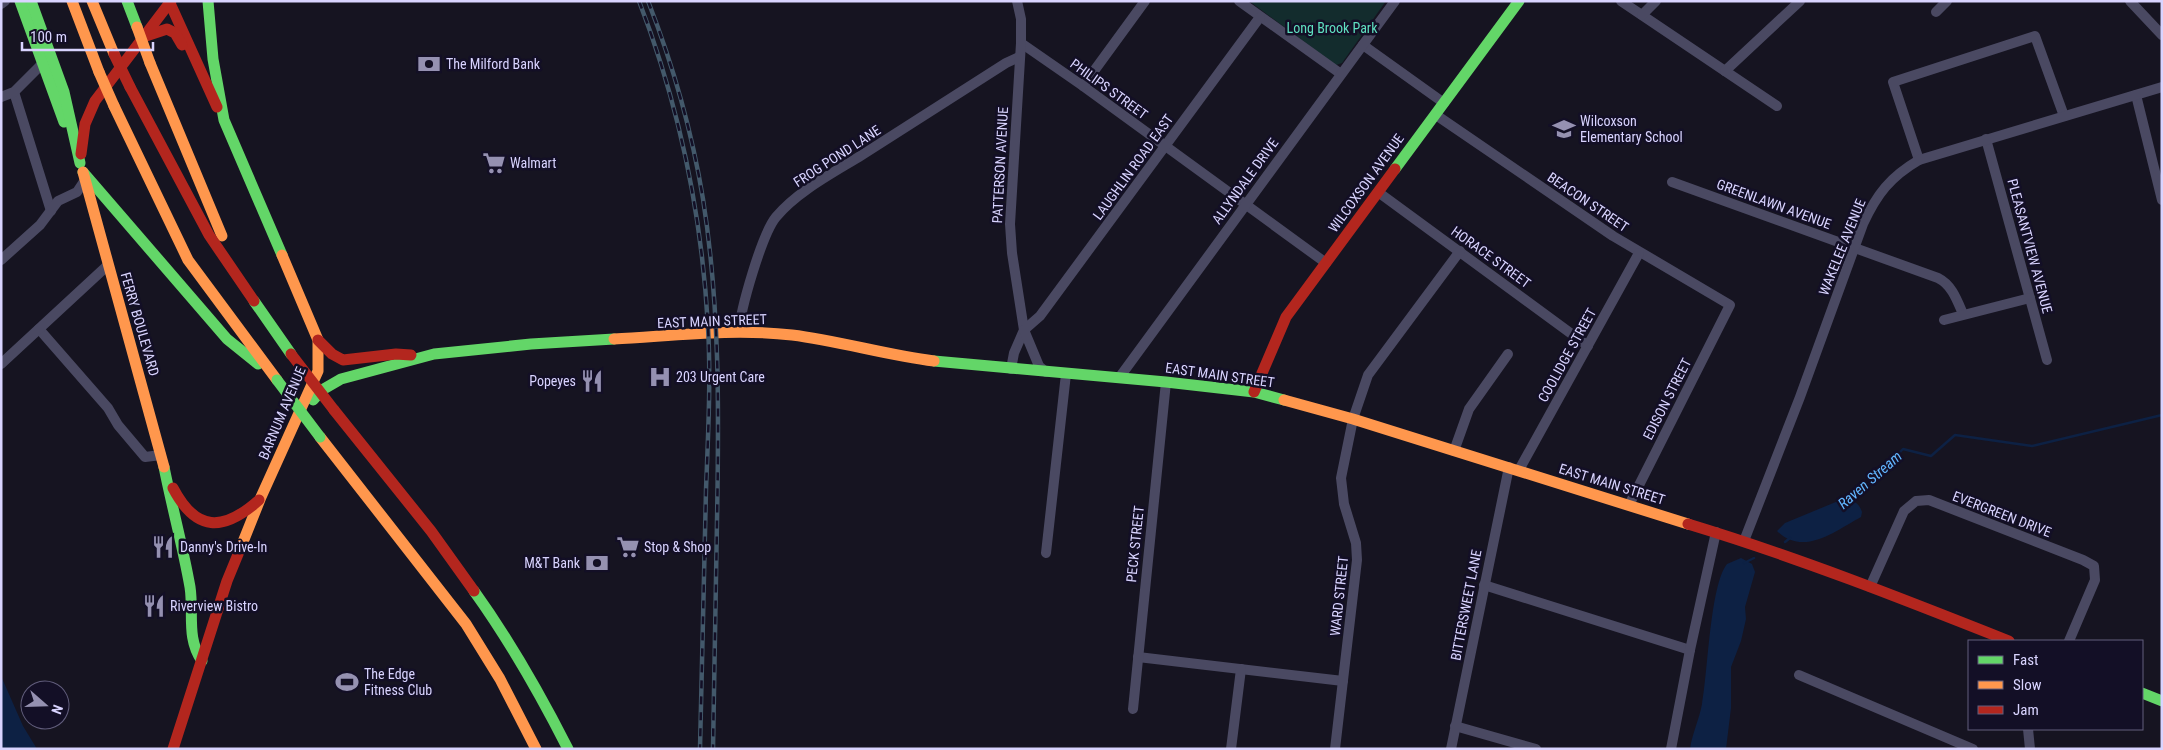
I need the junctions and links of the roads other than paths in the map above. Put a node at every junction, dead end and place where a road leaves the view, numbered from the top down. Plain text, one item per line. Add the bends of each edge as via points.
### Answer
1 (4, 1) edge
2 (20, 1) edge
3 (31, 1) edge
4 (72, 1) edge
5 (92, 1) edge
6 (128, 1) edge
7 (208, 1) edge
8 (1018, 1) edge
9 (1239, 1) edge
10 (1395, 1) edge
11 (1519, 1) edge
12 (1621, 1) edge
13 (1656, 1) edge
14 (1800, 1) edge
15 (1947, 1) edge
16 (2130, 1) edge
17 (170, 2) edge
18 (1143, 2) edge
19 (1, 4) edge
20 (1936, 12) dead end
21 (1642, 15) junction
22 (1260, 17) junction
23 (2162, 35) edge
24 (144, 37) junction
25 (1021, 43) junction
26 (1363, 44) junction
27 (1019, 57) junction
28 (43, 63) junction
29 (1725, 71) junction
30 (1341, 74) junction
31 (1083, 86) junction
32 (2162, 87) edge
33 (14, 92) junction
34 (2136, 95) junction
35 (1, 97) edge
36 (213, 100) junction
37 (1444, 102) junction
38 (1777, 106) dead end
39 (1436, 115) junction
40 (2064, 116) junction
41 (224, 120) junction
42 (1986, 139) junction
43 (1165, 147) junction
44 (1919, 160) junction
45 (83, 172) junction
46 (1672, 182) dead end
47 (1378, 192) junction
48 (2162, 200) edge
49 (1245, 204) junction
50 (51, 211) junction
51 (1854, 247) junction
52 (1460, 251) junction
53 (1639, 253) junction
54 (1, 260) edge
55 (1326, 263) junction
56 (108, 265) junction
57 (242, 285) junction
58 (2030, 298) junction
59 (1730, 306) joint
60 (1963, 314) junction
61 (1944, 320) dead end
62 (39, 329) junction
63 (1024, 330) junction
64 (740, 332) junction
65 (318, 340) junction
66 (1588, 346) junction
67 (1508, 354) dead end
68 (422, 356) junction
69 (2047, 360) dead end
70 (1, 364) edge
71 (1011, 369) junction
72 (1046, 372) junction
73 (1066, 374) junction
74 (1119, 378) junction
75 (277, 380) junction
76 (1166, 382) junction
77 (1254, 392) junction
78 (298, 417) junction
79 (1353, 419) junction
80 (1454, 451) junction
81 (161, 455) junction
82 (1514, 468) junction
83 (165, 473) junction
84 (261, 497) junction
85 (1629, 505) junction
86 (1716, 532) junction
87 (1744, 541) junction
88 (1046, 553) dead end
89 (1484, 585) junction
90 (1870, 587) junction
91 (2006, 640) edge
92 (2069, 640) edge
93 (1690, 650) junction
94 (1138, 656) junction
95 (202, 661) junction
96 (1240, 670) junction
97 (1799, 675) dead end
98 (1343, 681) junction
99 (2143, 693) edge
100 (2162, 701) edge
101 (1133, 709) dead end
102 (1456, 726) junction
103 (2028, 730) edge
104 (173, 749) edge
105 (536, 749) edge
106 (568, 749) edge
107 (1231, 749) edge
108 (1335, 749) edge
109 (1451, 749) edge
110 (1536, 749) edge
111 (1671, 749) edge
112 (1973, 749) edge
113 (2030, 749) edge

1 - 19 street
2 - 28 main road, FERRY BOULEVARD
3 - 45 main road via 64,92
4 - 75 main road, bridge via 114,106 188,260
5 - 57 main road, bridge via 130,87 210,235
6 - 57 main road, bridge via 150,63
7 - 41 main road, BARNUM AVENUE via 213,59
8 - 25 street, PATTERSON AVENUE
9 - 22 street
10 - 26 street, ALLYNDALE DRIVE
11 - 37 main road, WILCOXSON AVENUE
12 - 21 street
13 - 21 street
14 - 29 street
15 - 20 street
16 - 23 street
17 - 24 main road
17 - 36 main road
18 - 31 street
21 - 29 street
22 - 30 street
22 - 43 street, LAUGHLIN ROAD EAST
24 - 36 main road via 164,28 175,32 200,87
24 - 45 main road via 94,101 85,124
25 - 27 street, PATTERSON AVENUE
25 - 31 street, PHILIPS STREET
26 - 30 street, ALLYNDALE DRIVE
26 - 37 street
27 - 63 street, PATTERSON AVENUE via 1010,224
27 - 64 street, FROG POND LANE via 821,181 787,206 775,218 765,238 742,312
28 - 33 street
28 - 45 main road, FERRY BOULEVARD
29 - 38 street
30 - 49 street, ALLYNDALE DRIVE
31 - 43 street, PHILIPS STREET
32 - 34 street, WAKELEE AVENUE
33 - 35 street
33 - 50 street
34 - 40 street, WAKELEE AVENUE
34 - 48 street
36 - 41 main road
37 - 39 main road, WILCOXSON AVENUE
39 - 47 main road, WILCOXSON AVENUE
39 - 53 street, BEACON STREET
40 - 42 street, WAKELEE AVENUE
40 - 44 street via 2035,36 1893,82
41 - 65 main road, BARNUM AVENUE
42 - 44 street, WAKELEE AVENUE
42 - 58 street, PLEASANTVIEW AVENUE
43 - 49 street, PHILIPS STREET
43 - 63 street, LAUGHLIN ROAD EAST via 1040,316
44 - 51 street, WAKELEE AVENUE via 1897,174 1884,188
45 - 50 street via 77,192 58,201
45 - 56 main road, FERRY BOULEVARD
45 - 75 main road via 227,339
46 - 51 street, GREENLAWN AVENUE
47 - 52 street, HORACE STREET
47 - 55 main road, WILCOXSON AVENUE
49 - 55 street, PHILIPS STREET
49 - 74 street, ALLYNDALE DRIVE
50 - 54 street
51 - 60 street, GREENLAWN AVENUE via 1943,280 1952,290
51 - 87 street, WAKELEE AVENUE
52 - 66 street, HORACE STREET
52 - 79 street, WARD STREET via 1368,375
53 - 59 street, BEACON STREET
53 - 66 street, COOLIDGE STREET
55 - 77 main road, WILCOXSON AVENUE via 1282,325
56 - 62 street
56 - 81 main road, FERRY BOULEVARD
57 - 106 main road, bridge via 291,354 468,581 528,671
58 - 60 street
58 - 69 street, PLEASANTVIEW AVENUE
59 - 85 street, EDISON STREET
60 - 61 street
62 - 70 street
62 - 81 street via 108,408 145,457
63 - 71 street
63 - 72 street, PATTERSON AVENUE via 1035,359
64 - 68 main road, EAST MAIN STREET via 531,344
64 - 71 main road, EAST MAIN STREET via 792,335 922,360
65 - 68 main road, EAST MAIN STREET via 335,358 343,360 396,354
65 - 78 main road, BARNUM AVENUE via 318,371
66 - 82 street, COOLIDGE STREET
67 - 80 street via 1469,409
68 - 78 main road, EAST MAIN STREET via 341,379 322,390
71 - 72 main road, EAST MAIN STREET
72 - 73 main road, EAST MAIN STREET
73 - 74 main road, EAST MAIN STREET
73 - 88 street
74 - 76 main road, EAST MAIN STREET
75 - 105 main road, bridge via 478,641
76 - 77 main road, EAST MAIN STREET
76 - 94 street, PECK STREET
77 - 79 main road, EAST MAIN STREET
78 - 84 main road, BARNUM AVENUE
79 - 80 main road, EAST MAIN STREET
79 - 98 street, WARD STREET via 1342,469 1342,488 1357,560
80 - 82 main road, EAST MAIN STREET
81 - 83 main road, FERRY BOULEVARD
82 - 85 main road, EAST MAIN STREET
82 - 89 street, BITTERSWEET LANE
83 - 84 main road via 186,509 207,522 221,523 235,518
83 - 95 main road, FERRY BOULEVARD via 190,589 192,640
84 - 95 main road, BARNUM AVENUE via 227,581
85 - 86 main road, EAST MAIN STREET
86 - 87 main road, EAST MAIN STREET
86 - 93 street
87 - 90 main road, EAST MAIN STREET
89 - 93 street
89 - 102 street, BITTERSWEET LANE
90 - 91 main road, EAST MAIN STREET
90 - 92 street, EVERGREEN DRIVE via 1904,511 1916,501 1929,500 2094,566 2095,580
93 - 111 street
94 - 96 street
94 - 101 street, PECK STREET
95 - 104 main road, BARNUM AVENUE
96 - 98 street
96 - 107 street
97 - 112 street
98 - 108 street, WARD STREET
99 - 100 main road
102 - 109 street, BITTERSWEET LANE
102 - 110 street
103 - 113 street

